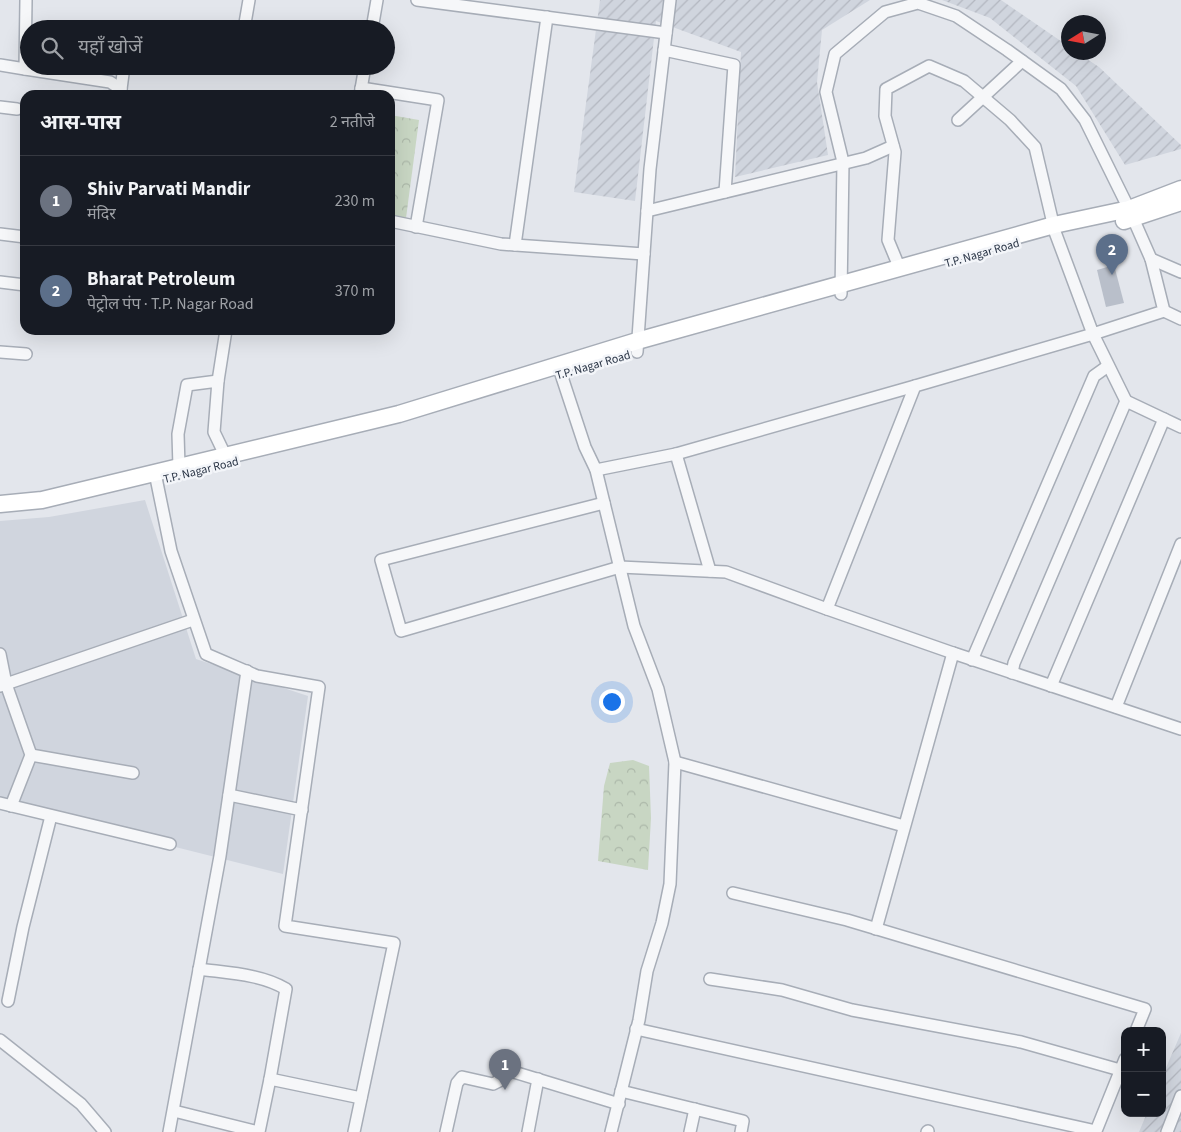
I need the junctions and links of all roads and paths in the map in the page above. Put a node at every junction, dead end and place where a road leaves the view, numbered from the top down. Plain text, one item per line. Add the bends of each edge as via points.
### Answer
1 (26, 0) edge
2 (249, 0) edge
3 (377, 0) edge
4 (417, 0) edge
5 (670, 0) edge
6 (547, 18) junction
7 (26, 20) edge
8 (246, 20) edge
9 (374, 20) edge
10 (666, 33) junction
11 (664, 50) junction
12 (1022, 61) junction
13 (0, 65) edge
14 (20, 68) edge
15 (64, 75) edge
16 (123, 75) edge
17 (364, 75) edge
18 (118, 90) edge
19 (120, 90) edge
20 (361, 90) edge
21 (395, 96) edge
22 (984, 98) junction
23 (0, 107) edge
24 (17, 109) dead end
25 (958, 120) dead end
26 (893, 146) junction
27 (843, 162) junction
28 (1181, 189) edge
29 (725, 192) junction
30 (1181, 202) edge
31 (647, 211) junction
32 (1131, 214) junction
33 (395, 222) edge
34 (416, 226) junction
35 (1054, 229) junction
36 (0, 234) edge
37 (20, 236) edge
38 (515, 244) junction
39 (644, 254) junction
40 (1151, 259) junction
41 (900, 269) junction
42 (1181, 272) edge
43 (0, 282) edge
44 (20, 284) edge
45 (841, 290) junction
46 (1164, 311) junction
47 (1181, 319) edge
48 (1093, 334) junction
49 (225, 335) edge
50 (637, 347) junction
51 (0, 352) edge
52 (26, 354) dead end
53 (1108, 366) junction
54 (559, 370) junction
55 (218, 381) junction
56 (915, 386) junction
57 (1126, 401) junction
58 (1164, 419) junction
59 (1181, 427) edge
60 (676, 454) junction
61 (226, 457) junction
62 (179, 467) junction
63 (596, 470) junction
64 (155, 477) junction
65 (604, 503) junction
66 (0, 504) edge
67 (0, 511) edge
68 (1181, 544) edge
69 (620, 567) junction
70 (710, 572) junction
71 (827, 609) junction
72 (193, 620) junction
73 (953, 653) junction
74 (0, 654) edge
75 (972, 660) junction
76 (247, 671) junction
77 (1012, 673) junction
78 (3, 685) edge
79 (1050, 686) junction
80 (1116, 707) junction
81 (1181, 729) edge
82 (32, 755) junction
83 (675, 762) junction
84 (132, 772) dead end
85 (228, 795) junction
86 (5, 804) edge
87 (302, 810) junction
88 (52, 816) junction
89 (904, 826) junction
90 (170, 844) dead end
91 (733, 893) dead end
92 (876, 929) junction
93 (199, 969) junction
94 (710, 979) dead end
95 (8, 1001) dead end
96 (1138, 1027) edge
97 (636, 1029) junction
98 (0, 1040) edge
99 (1120, 1070) joint
100 (270, 1079) junction
101 (538, 1080) junction
102 (621, 1091) junction
103 (1181, 1096) edge
104 (361, 1098) junction
105 (619, 1104) junction
106 (695, 1109) junction
107 (174, 1111) junction
108 (101, 1130) edge
109 (169, 1132) edge
110 (258, 1132) edge
111 (354, 1132) edge
112 (446, 1132) edge
113 (528, 1132) edge
114 (611, 1132) edge
115 (690, 1132) edge
116 (741, 1132) edge
117 (1167, 1132) edge

1 - 7 street
2 - 8 street
3 - 9 street
4 - 6 street
5 - 10 street
6 - 10 street
6 - 38 street
10 - 11 street
11 - 29 street via 734,65
11 - 31 street
12 - 22 street
12 - 27 street via 956,16 918,3 885,12 835,54 826,92
12 - 32 street via 1061,89 1085,120
13 - 14 street
15 - 18 street via 110,82
16 - 19 street
17 - 20 street
21 - 34 street via 438,100
22 - 25 street
22 - 26 street via 964,81 929,66 886,89 885,116
22 - 35 street via 1035,147
23 - 24 street
26 - 27 street via 866,158
26 - 41 street via 888,240
27 - 29 street
27 - 45 street
28 - 32 main road
29 - 31 street
30 - 32 main road, T.P. Nagar Road
31 - 39 street
32 - 35 main road, T.P. Nagar Road
32 - 40 street
33 - 34 street
34 - 38 street
35 - 41 main road
35 - 45 main road, T.P. Nagar Road
35 - 48 street
36 - 37 street
38 - 39 street
39 - 50 street
40 - 42 street
40 - 46 street
41 - 45 main road
43 - 44 street
45 - 50 main road, T.P. Nagar Road
46 - 47 street
46 - 48 street
48 - 53 street
48 - 56 street
49 - 55 street
50 - 54 main road, T.P. Nagar Road
51 - 52 street
53 - 57 street
53 - 75 street via 1094,376
54 - 61 main road
54 - 63 street
54 - 64 main road, T.P. Nagar Road via 424,415
55 - 61 street via 214,432
55 - 62 street via 186,385 178,434
56 - 60 street
56 - 71 street
57 - 58 street
57 - 77 street
58 - 59 street
58 - 79 street
60 - 63 street
60 - 70 street
61 - 62 main road
62 - 64 main road
63 - 65 street
64 - 66 main road via 42,500
64 - 67 main road, T.P. Nagar Road via 47,507
64 - 72 street via 171,551
65 - 69 street
65 - 69 street via 381,560 400,631
68 - 80 street
69 - 70 street
69 - 83 street via 634,626 658,689
70 - 71 street via 726,572
71 - 73 street
72 - 76 street via 206,654
72 - 78 street
73 - 75 street
73 - 89 street
74 - 78 street
75 - 77 street
76 - 85 street
76 - 87 street via 257,676 319,687
77 - 79 street
78 - 82 street
79 - 80 street
80 - 81 street
82 - 84 street
82 - 86 street
83 - 89 street
83 - 97 street via 670,884
85 - 87 street
85 - 93 street
86 - 88 street
87 - 104 street via 285,926 394,943
88 - 90 street
88 - 95 street via 23,927
89 - 92 street
91 - 92 street
92 - 96 street via 1145,1009
93 - 100 street via 255,977 274,982 286,990
93 - 107 street
94 - 99 street via 782,990 852,1010 1021,1042
97 - 99 street via 1096,1132
97 - 102 street
98 - 108 street via 81,1104
100 - 104 street
100 - 110 street
101 - 105 street
101 - 112 street via 508,1070 500,1073 499,1081 493,1084 462,1077 457,1083
101 - 113 street
102 - 105 street
102 - 106 street
103 - 117 street
104 - 111 street
105 - 114 street
106 - 115 street
106 - 116 street via 744,1121
107 - 109 street
107 - 110 street

